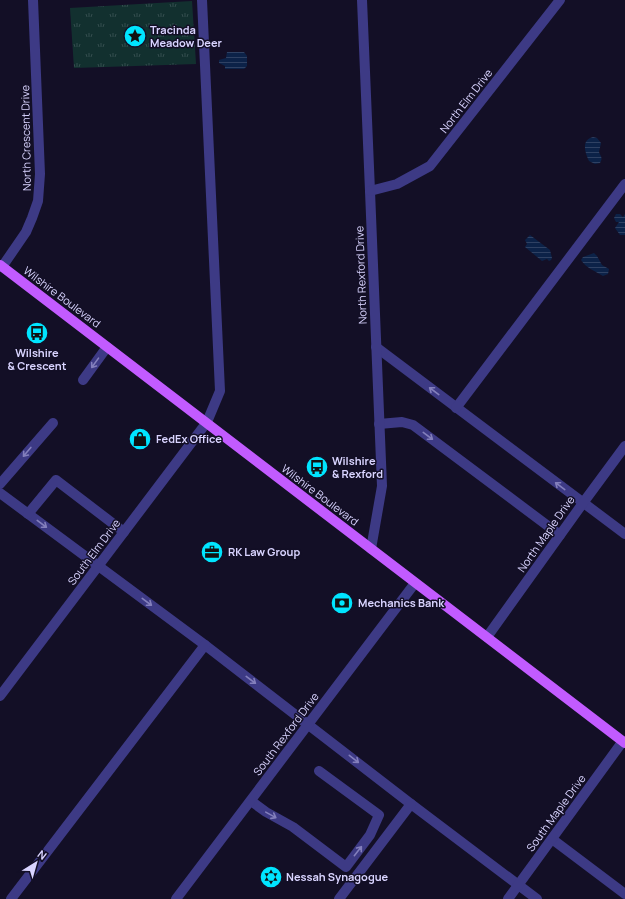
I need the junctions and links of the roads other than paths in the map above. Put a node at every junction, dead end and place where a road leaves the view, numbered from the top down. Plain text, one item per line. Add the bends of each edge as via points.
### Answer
1 (34, 0) edge
2 (202, 0) edge
3 (362, 0) edge
4 (560, 0) edge
5 (625, 184) edge
6 (370, 191) junction
7 (1, 267) edge
8 (108, 347) junction
9 (376, 347) junction
10 (83, 380) dead end
11 (456, 408) junction
12 (52, 422) dead end
13 (207, 422) junction
14 (379, 424) junction
15 (625, 446) edge
16 (0, 484) edge
17 (0, 493) edge
18 (583, 503) junction
19 (28, 514) junction
20 (124, 532) junction
21 (560, 534) junction
22 (625, 534) edge
23 (371, 549) junction
24 (98, 566) junction
25 (415, 583) junction
26 (487, 637) junction
27 (205, 645) junction
28 (0, 696) edge
29 (308, 724) junction
30 (624, 742) edge
31 (319, 771) dead end
32 (251, 801) junction
33 (411, 804) junction
34 (370, 835) junction
35 (552, 839) junction
36 (382, 842) junction
37 (519, 886) junction
38 (625, 894) edge
39 (11, 899) edge
40 (176, 899) edge
41 (339, 899) edge
42 (508, 899) edge
43 (537, 899) edge

1 - 7 street, North Crescent Drive via 40,174 38,201 26,232
2 - 13 street, South Elm Drive via 220,390
3 - 6 street, North Rexford Drive
4 - 6 street, North Elm Drive via 430,166 397,184
5 - 11 street
6 - 9 street, North Rexford Drive
7 - 8 main road, Wilshire Boulevard
8 -> 10 street
8 - 13 main road, Wilshire Boulevard
11 -> 9 street
9 - 14 street, North Rexford Drive
18 -> 11 street
12 -> 16 street
13 - 20 street, South Elm Drive
13 - 23 main road, Wilshire Boulevard
14 -> 21 street via 402,422 413,425
14 - 23 street, North Rexford Drive via 382,486
15 - 18 street, North Maple Drive
17 - 19 street
18 - 21 street, North Maple Drive
18 - 22 street
19 - 20 street via 56,480
19 -> 24 street
20 - 24 street, South Elm Drive
21 - 26 street, North Maple Drive
23 - 25 main road, Wilshire Boulevard
24 -> 27 street
24 - 28 street, South Elm Drive
25 - 26 main road, Wilshire Boulevard
25 - 29 street, South Rexford Drive
26 - 30 main road, Wilshire Boulevard
27 -> 29 street
27 - 39 street
29 - 32 street, South Rexford Drive
29 -> 33 street
30 - 35 street, South Maple Drive
31 - 34 street via 379,815
32 -> 34 street via 293,827 346,867
32 - 40 street, South Rexford Drive
33 - 36 street
33 - 37 street
34 - 36 street
35 - 37 street, South Maple Drive
35 - 38 street
36 - 41 street
37 - 42 street, South Maple Drive
37 - 43 street

